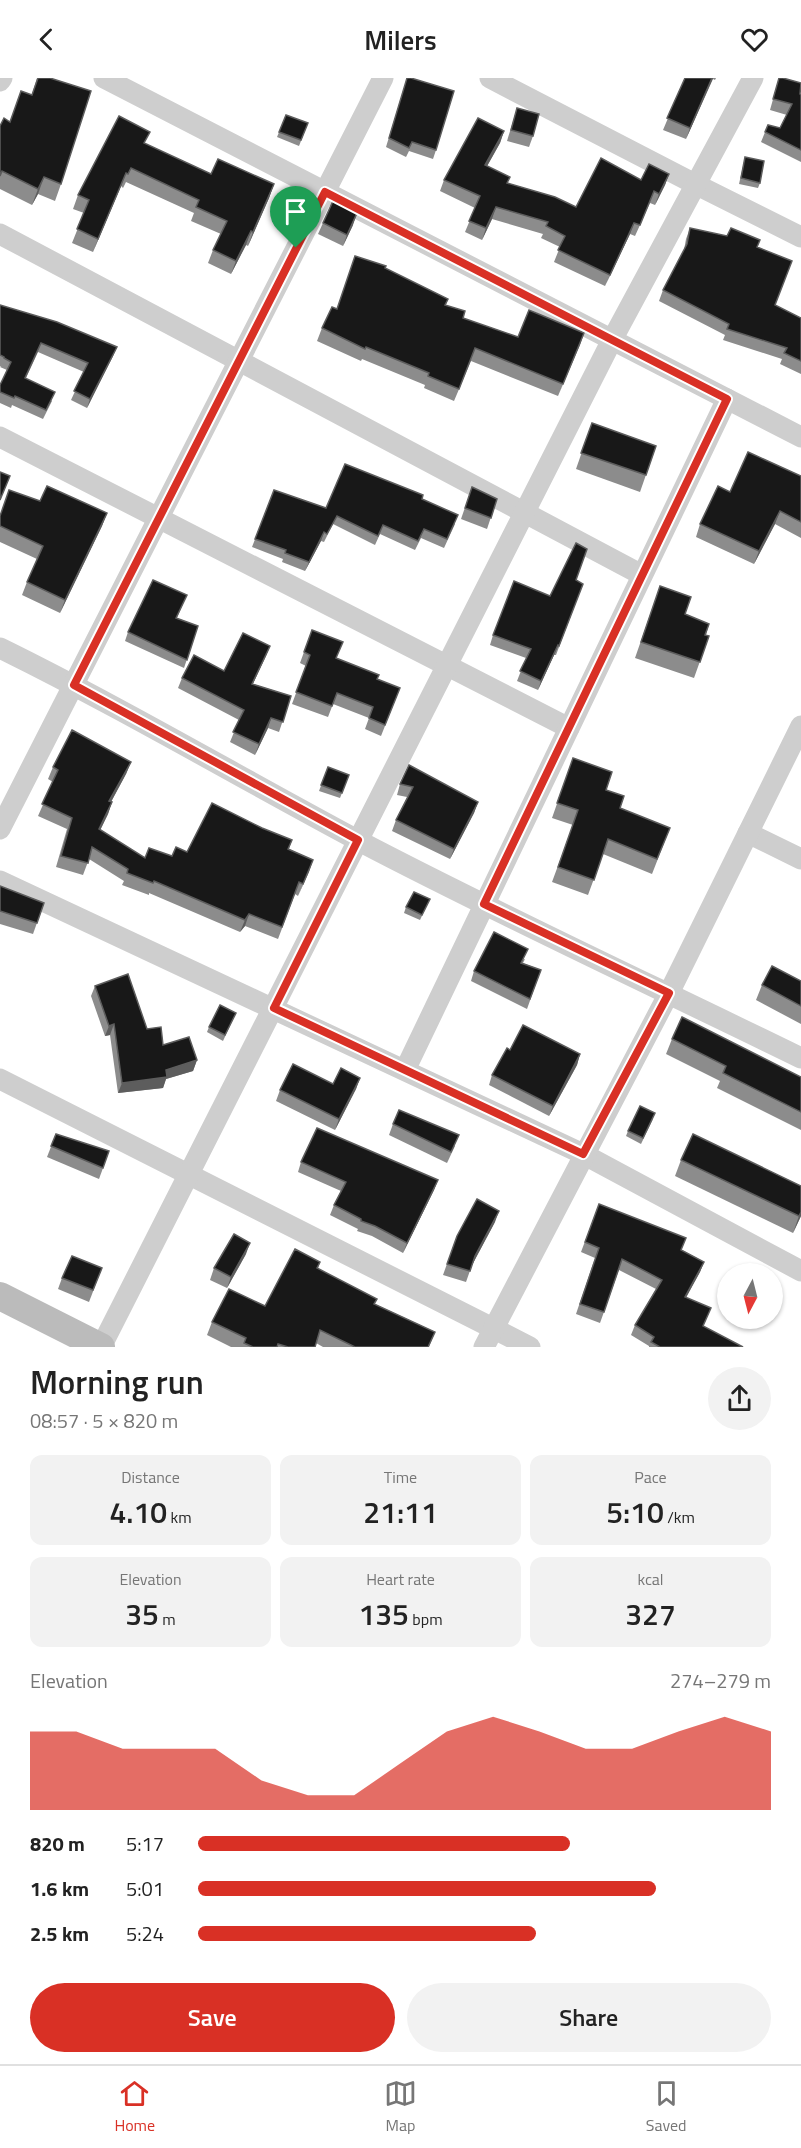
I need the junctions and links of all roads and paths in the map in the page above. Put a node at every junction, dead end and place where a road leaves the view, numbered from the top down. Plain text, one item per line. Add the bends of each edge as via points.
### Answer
1 (104, 78) edge
2 (383, 78) edge
3 (490, 78) edge
4 (753, 78) edge
5 (695, 184) junction
6 (325, 192) junction
7 (0, 234) edge
8 (801, 237) edge
9 (612, 340) junction
10 (239, 361) junction
11 (727, 399) junction
12 (0, 437) edge
13 (801, 437) edge
14 (525, 512) junction
15 (159, 518) junction
16 (642, 575) junction
17 (0, 648) edge
18 (447, 666) junction
19 (74, 685) junction
20 (801, 726) edge
21 (569, 728) junction
22 (0, 830) edge
23 (748, 832) junction
24 (358, 840) junction
25 (801, 859) edge
26 (0, 880) edge
27 (484, 904) junction
28 (669, 993) junction
29 (274, 1008) junction
30 (801, 1058) edge
31 (405, 1070) junction
32 (0, 1079) edge
33 (583, 1154) junction
34 (190, 1173) junction
35 (801, 1270) edge
36 (0, 1296) edge
37 (489, 1338) edge
38 (101, 1347) edge
39 (530, 1347) edge

1 - 6 street
2 - 6 street
3 - 5 street
4 - 5 street
5 - 8 street
5 - 9 street
6 - 9 street
6 - 10 street
7 - 10 street
9 - 11 street
9 - 14 street
10 - 14 street
10 - 15 street
11 - 13 street
11 - 16 street
12 - 15 street
14 - 16 street
14 - 18 street
15 - 18 street
15 - 19 street
16 - 21 street
17 - 19 street
18 - 21 street
18 - 24 street
19 - 22 street
19 - 24 street
20 - 23 street
21 - 27 street
23 - 25 street
23 - 28 street
24 - 27 street
24 - 29 street
26 - 29 street
27 - 28 street
27 - 31 street
28 - 30 street
28 - 33 street
29 - 31 street
29 - 34 street
31 - 33 street
32 - 34 street
33 - 35 street
33 - 37 street
34 - 37 street
34 - 38 street
36 - 38 street
37 - 39 street

